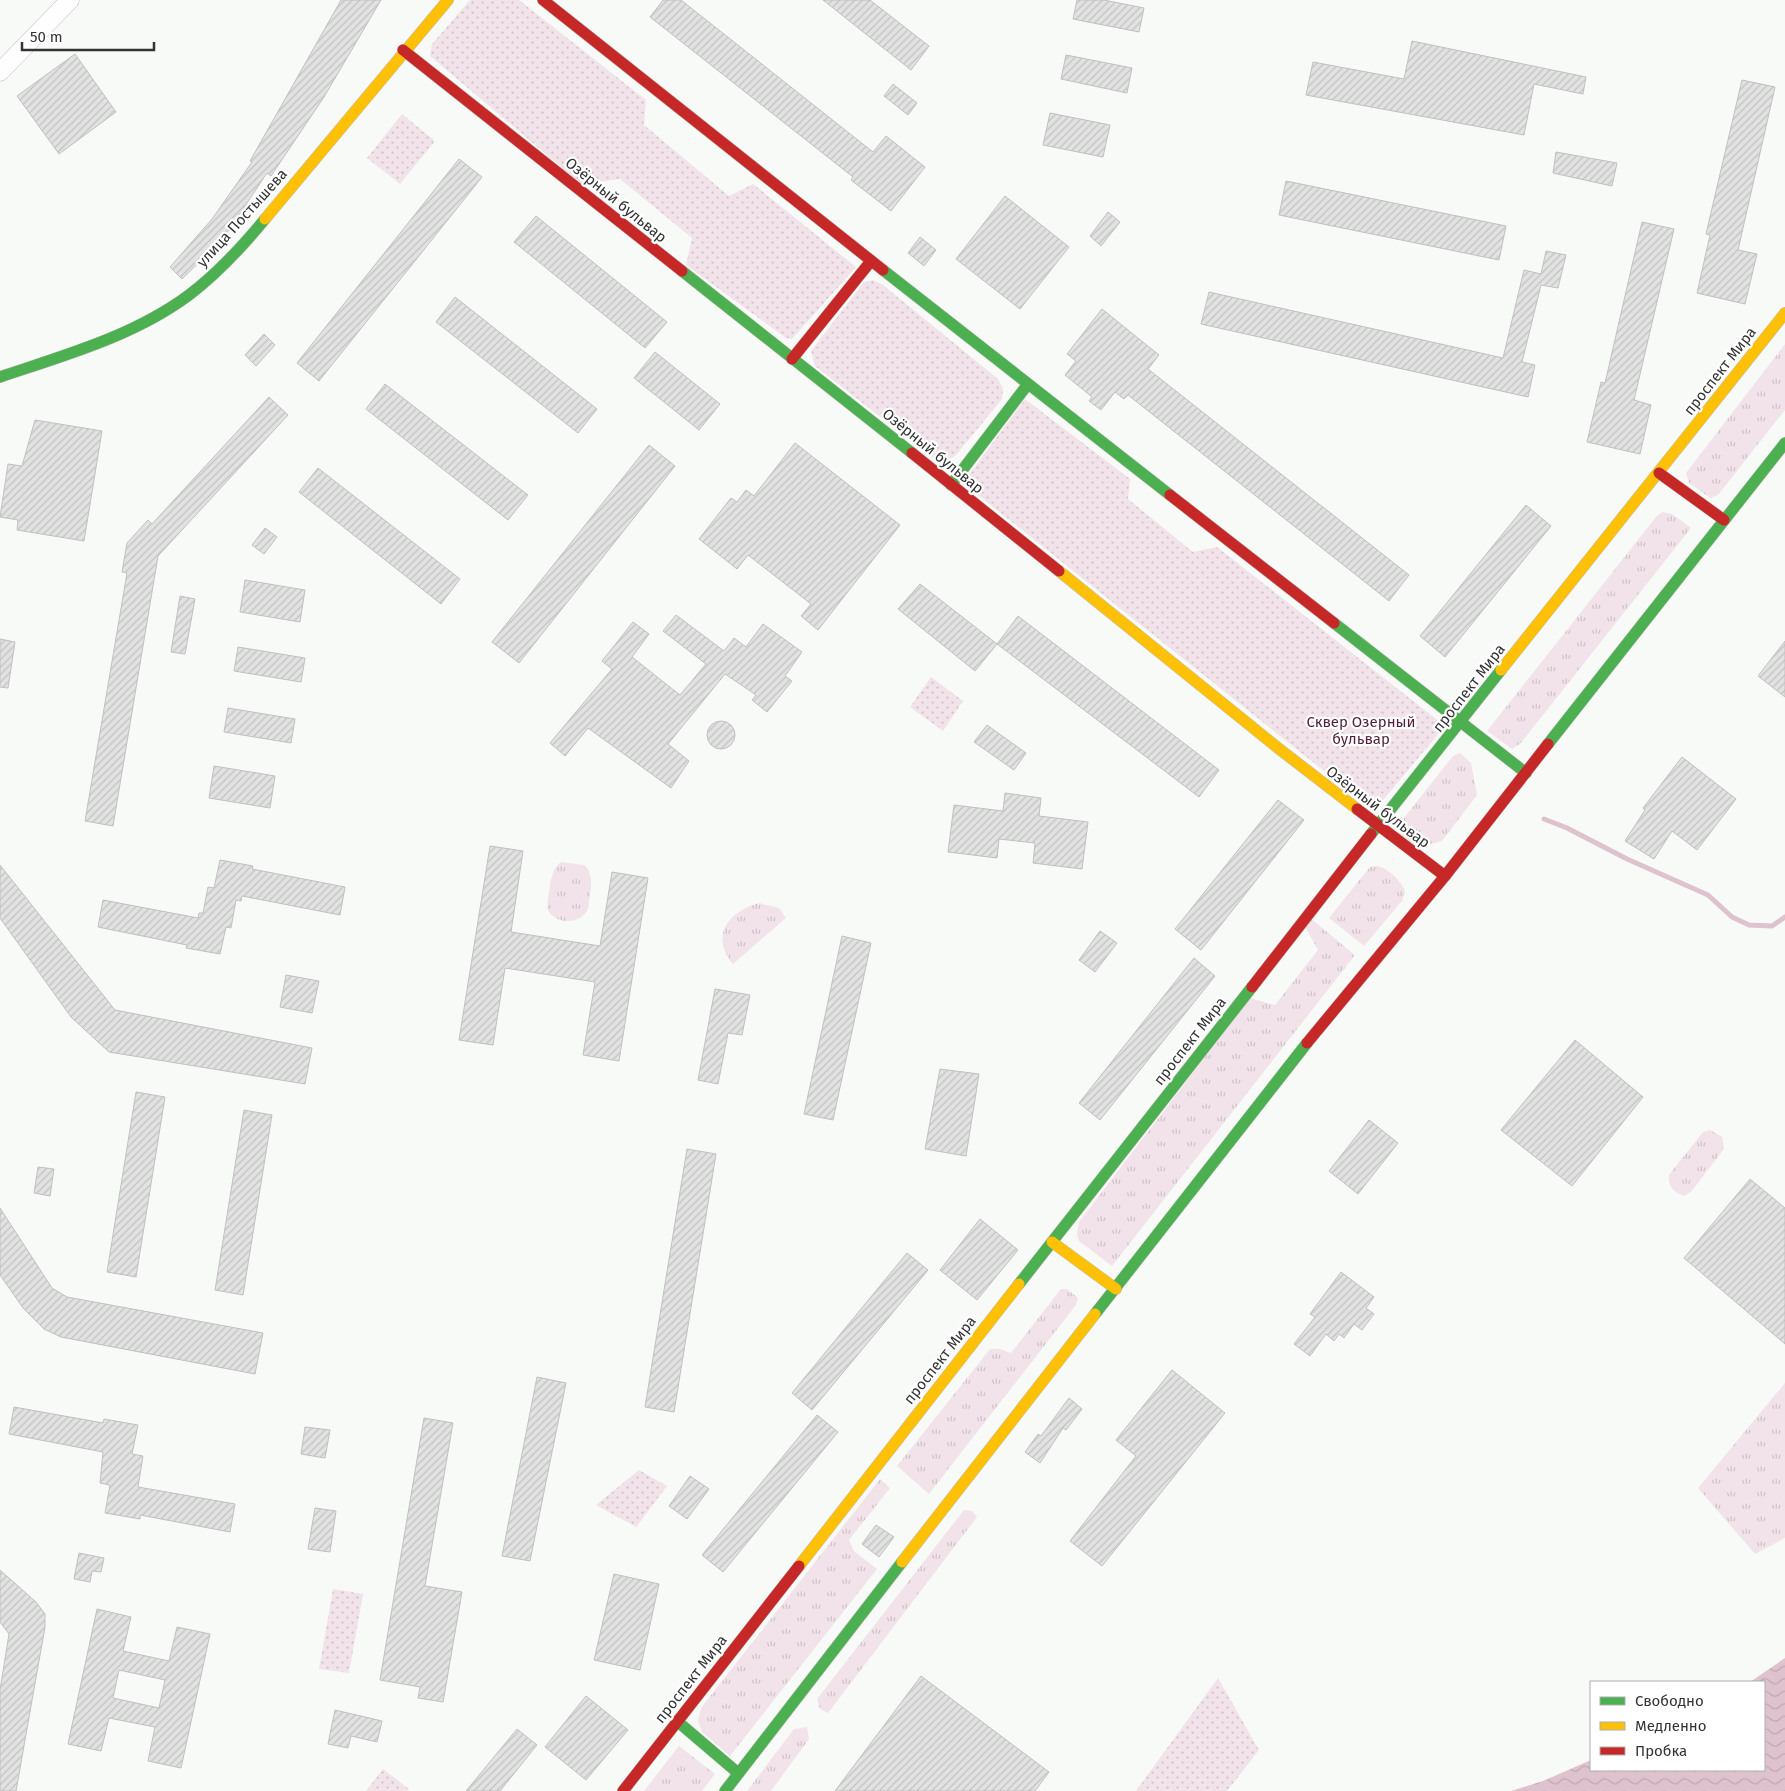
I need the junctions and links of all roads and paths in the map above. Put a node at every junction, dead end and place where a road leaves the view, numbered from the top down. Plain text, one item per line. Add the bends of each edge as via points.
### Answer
1 (70, 0) edge
2 (448, 0) edge
3 (543, 0) edge
4 (403, 50) junction
5 (0, 72) edge
6 (871, 261) junction
7 (1785, 313) edge
8 (792, 359) junction
9 (0, 377) edge
10 (1028, 384) junction
11 (1785, 443) edge
12 (1659, 473) junction
13 (951, 485) junction
14 (1724, 520) junction
15 (1462, 723) junction
16 (1526, 772) junction
17 (1377, 826) junction
18 (1445, 876) junction
19 (1052, 1242) junction
20 (1116, 1289) junction
21 (678, 1721) junction
22 (738, 1773) junction
23 (623, 1791) edge
24 (725, 1791) edge

1 - 5 street
2 - 4 street, улица Постышева
3 - 6 street
4 - 8 street, Озёрный бульвар
4 - 9 street, улица Постышева via 245,241 194,291 161,313 93,344
6 - 8 street
6 - 10 street
7 - 12 street, проспект Мира
8 - 13 street, Озёрный бульвар
10 - 13 street
10 - 15 street
11 - 14 street
12 - 14 street
12 - 15 street, проспект Мира
13 - 17 street, Озёрный бульвар
14 - 16 street
15 - 16 street
15 - 17 street, проспект Мира
16 - 18 street
17 - 18 street, Озёрный бульвар
17 - 19 street, проспект Мира
18 - 20 street via 1318,1030
19 - 20 street
19 - 21 street, проспект Мира
20 - 22 street
21 - 22 street
21 - 23 street, проспект Мира
22 - 24 street

